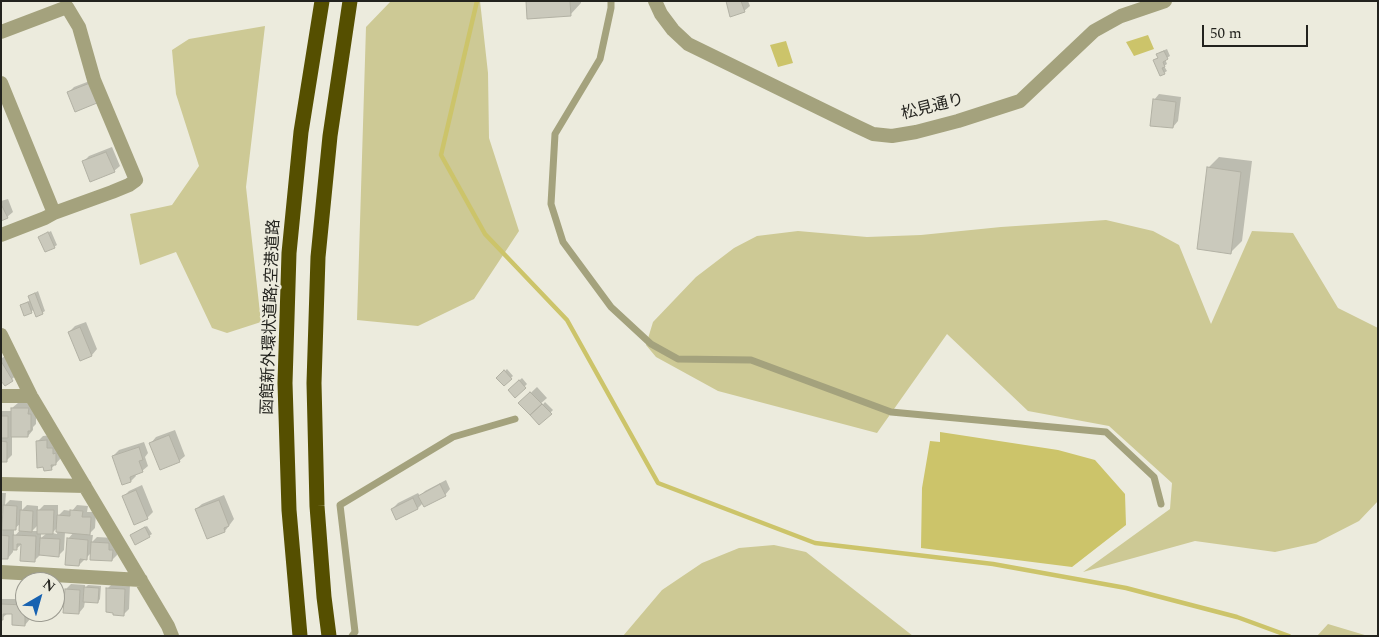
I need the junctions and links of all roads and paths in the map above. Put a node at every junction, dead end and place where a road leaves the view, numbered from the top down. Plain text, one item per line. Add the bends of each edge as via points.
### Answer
1 (322, 1) edge
2 (350, 1) edge
3 (611, 1) edge
4 (655, 1) edge
5 (1165, 1) edge
6 (1, 32) edge
7 (1, 83) edge
8 (54, 213) junction
9 (1, 235) edge
10 (1, 335) edge
11 (1, 396) edge
12 (31, 396) junction
13 (515, 419) dead end
14 (1, 484) edge
15 (85, 486) junction
16 (1161, 504) dead end
17 (1, 572) edge
18 (141, 580) junction
19 (172, 636) edge
20 (300, 636) edge
21 (329, 636) edge
22 (352, 636) edge

1 - 20 highway, 函館新外環状道路;空港道路 via 301,132 289,253 285,382 289,510
2 - 21 highway via 330,136 318,257 314,383 317,506
3 - 16 lane via 600,59 555,134 551,204 563,242 611,307 631,326 651,344 678,359 751,360 891,412 1106,432 1154,477
4 - 5 street, 松見通り via 673,30 688,44 873,134 892,136 958,121 1020,101 1094,31 1121,16
6 - 8 street via 67,7 79,27 94,80 136,180
7 - 8 street
8 - 9 street
10 - 12 street
11 - 12 street
12 - 15 street
13 - 22 lane via 452,437 340,504 355,632
14 - 15 street
15 - 18 street
17 - 18 street
18 - 19 street

